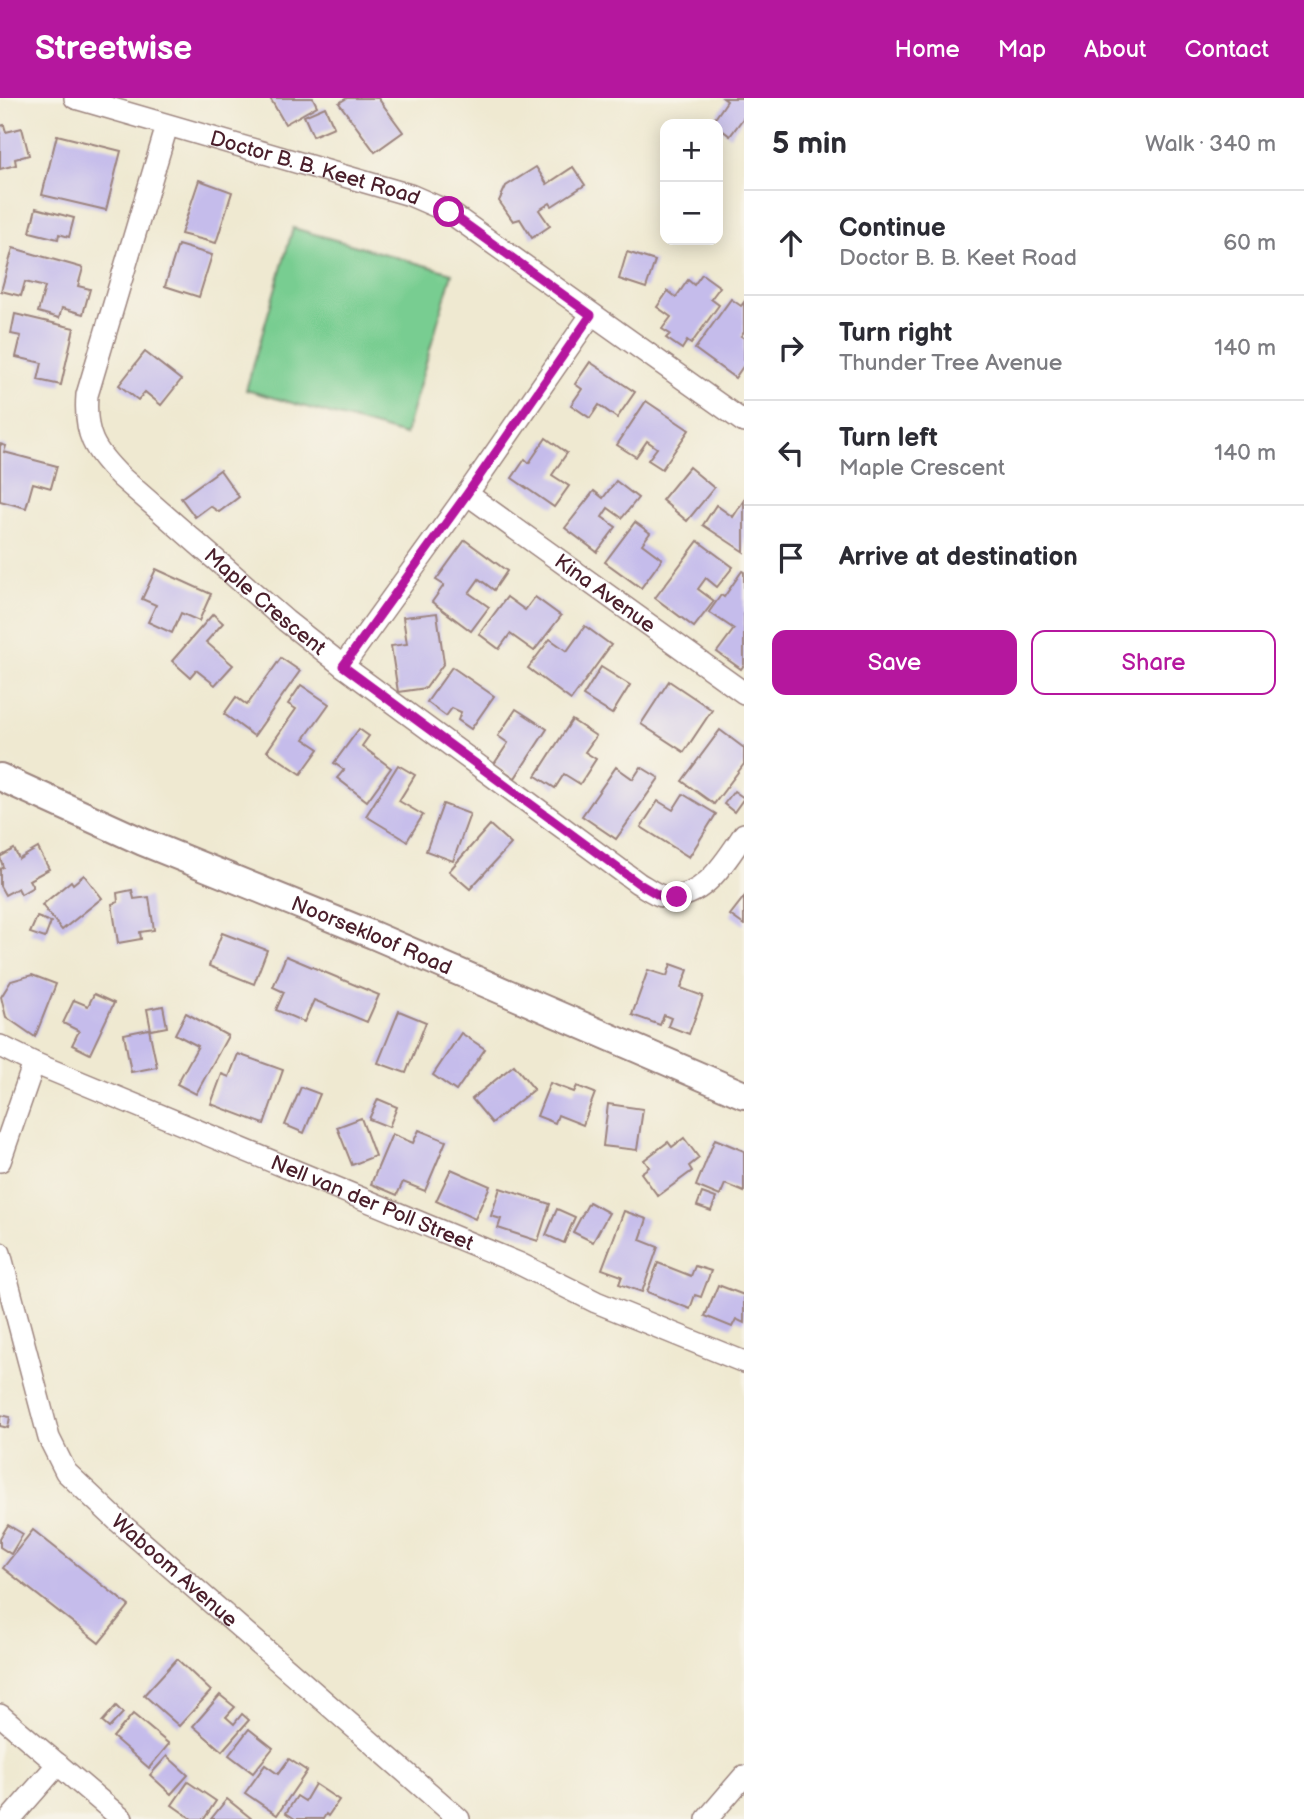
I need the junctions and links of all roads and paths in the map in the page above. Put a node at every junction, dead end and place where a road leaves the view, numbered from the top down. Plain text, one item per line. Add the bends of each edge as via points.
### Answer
1 (75, 98) edge
2 (167, 126) junction
3 (591, 315) junction
4 (744, 422) edge
5 (467, 494) junction
6 (343, 666) junction
7 (744, 693) edge
8 (0, 777) edge
9 (744, 834) edge
10 (0, 1046) edge
11 (34, 1063) junction
12 (744, 1095) edge
13 (0, 1161) edge
14 (0, 1253) edge
15 (744, 1362) edge
16 (0, 1714) edge
17 (58, 1764) junction
18 (744, 1776) edge
19 (10, 1819) edge
20 (122, 1819) edge
21 (459, 1819) edge
22 (707, 1819) edge

1 - 2 street, Doctor B. B. Keet Road
2 - 3 street, Doctor B. B. Keet Road via 410,195 449,212
2 - 6 street, Maple Crescent via 91,379 86,411 90,437 121,477
3 - 4 street, Doctor B. B. Keet Road
3 - 5 street
5 - 6 street
5 - 7 street, Kina Avenue
6 - 9 street, Maple Crescent via 660,896 677,897 711,878
8 - 12 street, Noorsekloof Road via 143,842 373,935
10 - 11 street, Nell van der Poll Street
11 - 13 street
11 - 15 street, Nell van der Poll Street
14 - 21 street, Waboom Avenue via 50,1438 66,1472
16 - 17 street
17 - 19 street
17 - 20 street
18 - 22 street

